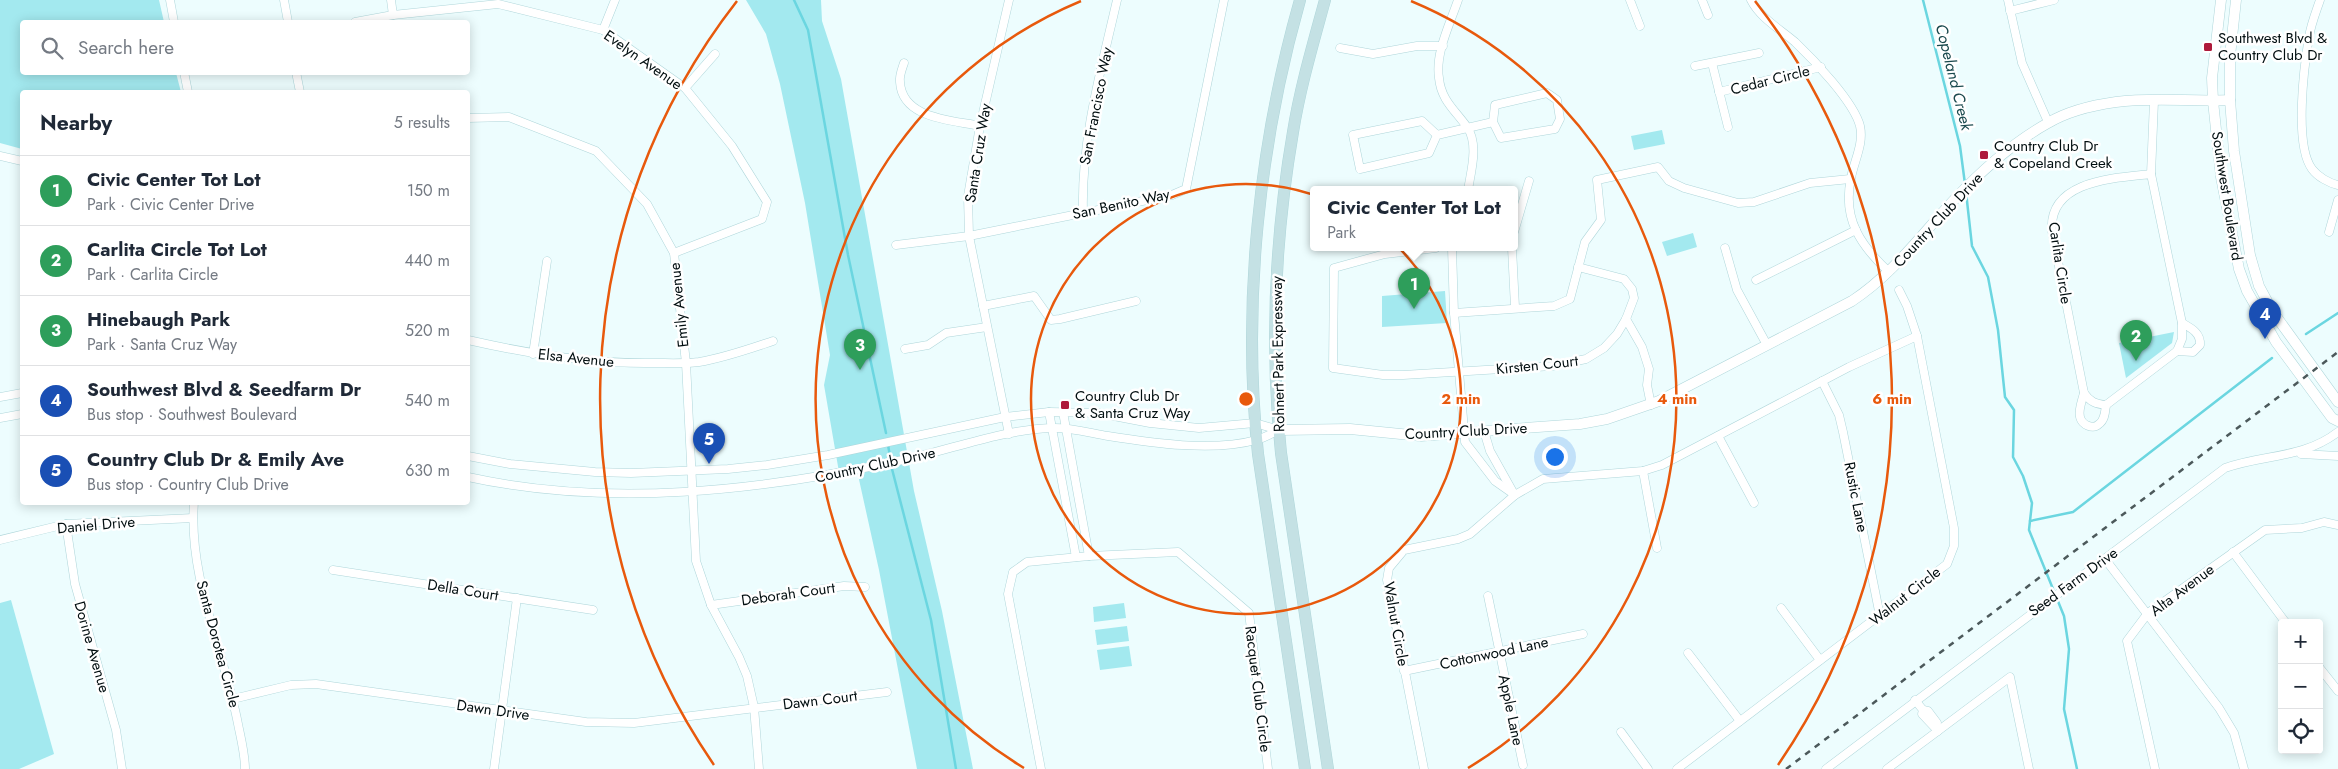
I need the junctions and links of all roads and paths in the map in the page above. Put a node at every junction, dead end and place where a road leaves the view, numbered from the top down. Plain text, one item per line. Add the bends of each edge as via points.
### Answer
1 (170, 0) edge
2 (284, 0) edge
3 (391, 0) edge
4 (615, 0) edge
5 (1008, 0) edge
6 (1117, 0) edge
7 (1224, 0) edge
8 (1300, 0) edge
9 (1325, 0) edge
10 (1458, 0) edge
11 (1630, 0) edge
12 (1702, 0) edge
13 (1751, 0) edge
14 (2008, 0) edge
15 (2054, 0) edge
16 (2221, 0) edge
17 (2236, 0) edge
18 (2320, 0) edge
19 (498, 2) edge
20 (2010, 11) junction
21 (393, 14) junction
22 (1708, 15) dead end
23 (174, 20) edge
24 (288, 20) edge
25 (364, 20) edge
26 (1640, 26) dead end
27 (602, 30) junction
28 (1443, 46) junction
29 (1340, 48) dead end
30 (1759, 53) dead end
31 (715, 54) dead end
32 (904, 63) dead end
33 (1712, 63) junction
34 (1695, 66) dead end
35 (1821, 67) junction
36 (185, 75) edge
37 (297, 75) edge
38 (685, 88) junction
39 (188, 90) edge
40 (300, 90) edge
41 (1719, 92) junction
42 (2230, 100) junction
43 (2154, 101) junction
44 (2213, 101) junction
45 (470, 118) edge
46 (1493, 122) junction
47 (2048, 122) junction
48 (980, 126) junction
49 (1728, 127) dead end
50 (1468, 128) junction
51 (1437, 135) junction
52 (0, 156) edge
53 (20, 161) edge
54 (2151, 174) junction
55 (1850, 179) junction
56 (1529, 181) dead end
57 (2338, 185) edge
58 (1469, 186) edge
59 (2338, 200) edge
60 (1083, 212) junction
61 (1518, 218) edge
62 (1856, 230) junction
63 (2329, 232) dead end
64 (969, 236) junction
65 (896, 244) dead end
66 (1725, 248) dead end
67 (1410, 251) edge
68 (1452, 251) edge
69 (1512, 251) edge
70 (674, 253) junction
71 (547, 261) dead end
72 (1578, 267) junction
73 (1889, 272) junction
74 (1756, 280) dead end
75 (1898, 290) dead end
76 (1136, 301) dead end
77 (983, 306) junction
78 (1515, 307) junction
79 (1454, 313) junction
80 (1626, 318) junction
81 (2182, 323) junction
82 (987, 327) junction
83 (1917, 336) junction
84 (470, 340) edge
85 (773, 342) dead end
86 (1767, 345) junction
87 (905, 348) dead end
88 (2177, 351) junction
89 (533, 354) junction
90 (686, 363) junction
91 (1459, 372) junction
92 (1822, 381) junction
93 (20, 393) edge
94 (2084, 394) junction
95 (0, 397) edge
96 (2338, 402) edge
97 (1651, 405) junction
98 (2106, 406) junction
99 (1049, 412) junction
100 (1063, 412) junction
101 (20, 414) edge
102 (1005, 417) junction
103 (0, 418) edge
104 (2338, 421) edge
105 (1255, 423) junction
106 (1052, 428) junction
107 (1066, 429) junction
108 (1278, 430) junction
109 (1484, 431) junction
110 (2338, 432) edge
111 (1463, 433) junction
112 (1008, 434) junction
113 (1718, 436) junction
114 (1256, 440) junction
115 (2294, 454) junction
116 (470, 456) edge
117 (2338, 456) edge
118 (690, 471) junction
119 (1643, 471) junction
120 (470, 476) edge
121 (692, 491) junction
122 (1515, 495) junction
123 (1754, 503) dead end
124 (194, 505) edge
125 (193, 518) junction
126 (66, 524) junction
127 (2338, 525) edge
128 (0, 540) edge
129 (1657, 548) dead end
130 (2233, 552) junction
131 (1089, 556) junction
132 (1076, 557) junction
133 (2105, 559) junction
134 (333, 570) dead end
135 (864, 587) dead end
136 (1488, 596) dead end
137 (517, 598) junction
138 (711, 605) junction
139 (1781, 608) dead end
140 (593, 610) dead end
141 (2148, 613) junction
142 (1880, 616) junction
143 (2283, 619) edge
144 (1583, 634) dead end
145 (1499, 652) junction
146 (1688, 653) dead end
147 (1820, 660) junction
148 (1404, 671) junction
149 (2323, 672) edge
150 (887, 692) dead end
151 (2338, 692) edge
152 (234, 699) junction
153 (1915, 700) junction
154 (754, 707) junction
155 (502, 711) junction
156 (1740, 721) junction
157 (1937, 729) junction
158 (1621, 732) dead end
159 (1523, 765) dead end
160 (122, 769) edge
161 (245, 769) edge
162 (494, 769) edge
163 (759, 769) edge
164 (1041, 769) edge
165 (1268, 769) edge
166 (1305, 769) edge
167 (1328, 769) edge
168 (1424, 769) edge
169 (1648, 769) edge
170 (1677, 769) edge
171 (1826, 769) edge
172 (1887, 769) edge
173 (2029, 769) edge
174 (2155, 769) edge
175 (2244, 769) edge

1 - 23 street
2 - 24 street
3 - 21 street
4 - 27 street
5 - 48 street, Santa Cruz Way
6 - 60 street, San Francisco Way via 1086,143
7 - 60 street, San Benito Way via 1186,189 1172,195
8 - 105 main road, Rohnert Park Expressway via 1267,151 1261,204 1252,320
9 - 108 main road, Rohnert Park Expressway via 1293,132 1282,223 1276,308
10 - 28 street
11 - 26 street
12 - 22 street
13 - 35 street via 1756,10
14 - 20 street
15 - 20 street
16 - 44 street, Southwest Boulevard via 2212,78
17 - 42 street, Southwest Boulevard via 2230,56
18 - 57 street via 2305,71 2304,143 2312,169
19 - 21 street, Evelyn Avenue
19 - 27 street, Evelyn Avenue
20 - 47 street via 2022,63
21 - 25 street, Evelyn Avenue
27 - 38 street, Evelyn Avenue
28 - 29 street via 1417,46 1374,54
28 - 50 street via 1438,77 1442,94
30 - 33 street, Cedar Circle
31 - 38 street
32 - 48 street via 899,81 908,106 922,113
33 - 34 street, Cedar Circle
33 - 41 street, Cedar Circle
35 - 41 street, Cedar Circle
35 - 55 street via 1853,110 1860,126 1859,150
36 - 39 street
37 - 40 street
38 - 70 street, Evelyn Avenue via 732,146 767,202 762,219
41 - 49 street, Cedar Circle
42 - 44 street, Country Club Drive
42 - 96 street, Southwest Boulevard via 2243,218 2259,286 2273,312
43 - 44 street, Country Club Drive
43 - 47 street, Country Club Drive via 2117,102 2082,109
43 - 54 street
44 - 104 street, Southwest Boulevard via 2227,215 2247,291 2291,363 2332,418
45 - 70 street, Emily Avenue via 509,117 596,151 647,204
46 - 46 street via 1495,105 1547,93 1558,100 1560,119 1556,129 1501,138
46 - 50 street
47 - 73 street, Country Club Drive via 2013,147 1953,200
48 - 64 street, Santa Cruz Way via 968,196
50 - 51 street
50 - 58 street via 1474,148
51 - 51 street via 1422,121 1353,135 1360,169 1429,153
52 - 53 street
54 - 81 street
54 - 94 street, Carlita Circle via 2107,179 2076,189 2059,201 2053,213 2052,230
55 - 62 street via 1851,218
55 - 72 street via 1810,183 1754,202 1738,203 1684,188 1669,181 1658,167 1597,180 1601,220 1585,242
56 - 61 street
59 - 63 street
60 - 64 street, San Benito Way
62 - 73 street via 1869,253
62 - 74 street
64 - 65 street, San Benito Way
64 - 77 street, Santa Cruz Way
66 - 86 street via 1738,290
67 - 91 street, Kirsten Court via 1385,254 1334,268 1333,368 1383,375
68 - 79 street
69 - 78 street
70 - 90 street, Emily Avenue
71 - 89 street
72 - 78 street via 1570,299 1554,306
72 - 80 street, Kirsten Court via 1624,279 1634,298
73 - 86 street, Country Club Drive via 1852,301
75 - 83 street, Walnut Circle
76 - 77 street via 1051,320 1034,296
77 - 82 street, Santa Cruz Way
78 - 79 street
79 - 91 street
80 - 91 street, Kirsten Court via 1604,348 1586,359 1552,366
80 - 97 street via 1642,347 1649,369 1647,385
81 - 88 street via 2182,339
81 - 88 street, Carlita Circle via 2198,334 2200,345 2193,352
82 - 87 street via 946,333 928,345
82 - 102 street, Santa Cruz Way
83 - 92 street, Walnut Circle
83 - 142 street, Walnut Circle via 1954,528 1954,546 1947,564
84 - 89 street, Elsa Avenue
85 - 90 street, Elsa Avenue
86 - 97 street, Country Club Drive
88 - 98 street, Carlita Circle
89 - 90 street, Elsa Avenue via 582,361
90 - 118 street, Emily Avenue
91 - 111 street
92 - 113 street, Walnut Circle
92 - 142 street, Rustic Lane via 1839,415
93 - 95 street
94 - 98 street
94 - 98 street, Carlita Circle via 2079,411 2087,426 2099,424
97 - 109 street, Country Club Drive via 1580,424
99 - 100 street, Country Club Drive
99 - 102 street, Country Club Drive
99 - 106 street
100 - 105 street, Country Club Drive via 1098,413 1200,428
100 - 107 street
101 - 103 street
102 - 112 street, Santa Cruz Way
102 - 118 street, Country Club Drive via 767,465
105 - 108 street, Country Club Drive
105 - 114 main road, Rohnert Park Expressway
106 - 107 street, Country Club Drive
106 - 112 street, Country Club Drive
106 - 132 street
107 - 114 street, Country Club Drive via 1144,442 1198,445
107 - 131 street
108 - 111 street, Country Club Drive via 1350,429 1420,436
108 - 114 street, Country Club Drive
108 - 167 main road, Rohnert Park Expressway
109 - 111 street, Country Club Drive
109 - 122 street via 1490,451
110 - 115 street, Seed Farm Drive via 2328,440
111 - 122 street via 1465,442 1495,481
112 - 121 street, Country Club Drive via 880,465 772,484
113 - 119 street, Walnut Circle via 1662,465
113 - 123 street
114 - 166 main road, Rohnert Park Expressway
115 - 117 street
115 - 133 street, Seed Farm Drive via 2249,460 2225,468
116 - 118 street, Country Club Drive via 510,464 595,472
118 - 121 street
119 - 122 street, Walnut Circle via 1543,479
119 - 129 street
120 - 121 street, Country Club Drive via 529,487 583,491 635,494
121 - 138 street via 696,561
122 - 148 street, Walnut Circle via 1470,534 1404,550 1389,568 1388,593
124 - 125 street, Santa Dorotea Circle
125 - 126 street, Daniel Drive
125 - 152 street, Santa Dorotea Circle via 201,582
126 - 128 street, Daniel Drive
126 - 160 street, Dorine Avenue via 74,584 116,730
127 - 130 street, Alta Avenue via 2324,522 2302,528 2265,530
130 - 141 street, Alta Avenue
130 - 143 street
131 - 132 street, Racquet Club Circle
131 - 165 street, Racquet Club Circle via 1178,552 1249,613
132 - 164 street, Racquet Club Circle via 1027,562 1013,572 1008,594
133 - 141 street
133 - 153 street, Seed Farm Drive
134 - 137 street, Della Court
135 - 138 street, Deborah Court via 844,586
136 - 145 street, Apple Lane
137 - 140 street, Della Court
137 - 155 street
138 - 154 street via 739,657
139 - 147 street
141 - 174 street, Alta Avenue via 2127,641
141 - 175 street via 2219,708 2234,733
142 - 147 street, Walnut Circle
144 - 145 street, Cottonwood Lane
145 - 148 street, Cottonwood Lane
145 - 159 street, Apple Lane
146 - 156 street
147 - 156 street, Walnut Circle
148 - 168 street, Walnut Circle
149 - 151 street
150 - 154 street, Dawn Court
152 - 155 street, Dawn Drive via 291,685 316,684
152 - 161 street, Santa Dorotea Circle
153 - 157 street via 1928,711 1937,723
153 - 171 street, Seed Farm Drive
154 - 155 street, Dawn Drive via 634,723 586,722
154 - 163 street
155 - 162 street
156 - 170 street, Walnut Circle
157 - 172 street
157 - 173 street via 2010,677
158 - 169 street

